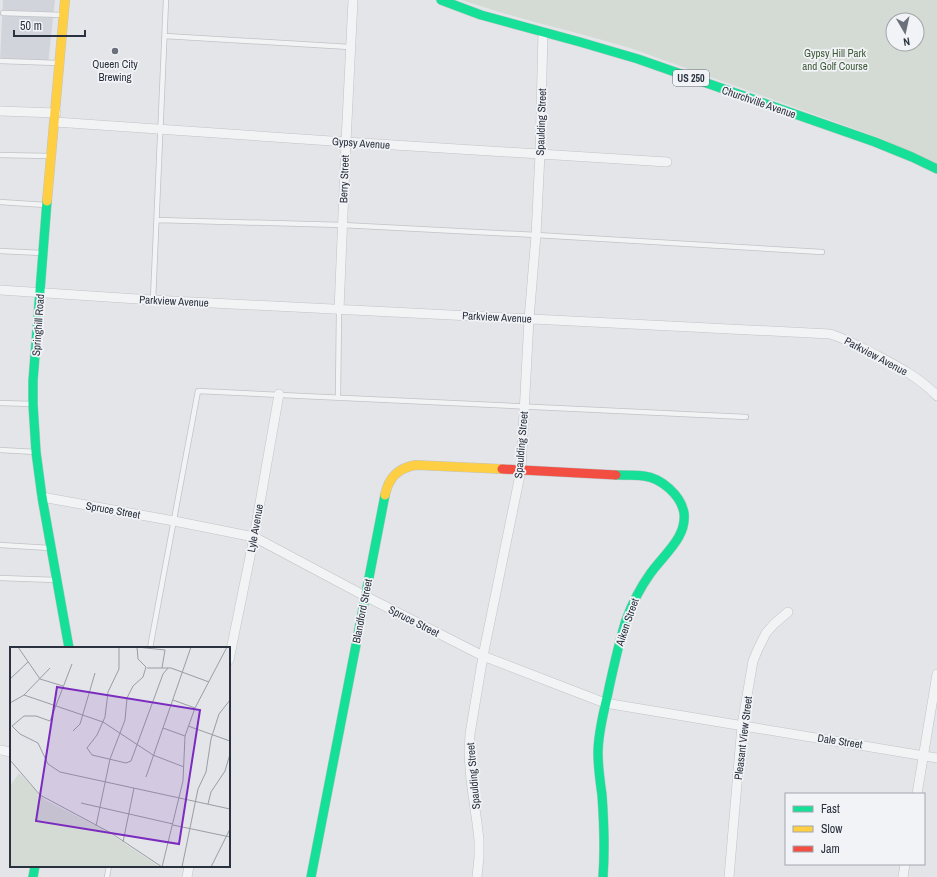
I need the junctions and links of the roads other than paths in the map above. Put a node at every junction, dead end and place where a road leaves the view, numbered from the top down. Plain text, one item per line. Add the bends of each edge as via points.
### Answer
1 (65, 0) edge
2 (166, 0) edge
3 (353, 0) edge
4 (441, 0) edge
5 (3, 13) dead end
6 (64, 15) junction
7 (543, 32) junction
8 (165, 36) junction
9 (350, 46) junction
10 (0, 61) edge
11 (60, 63) junction
12 (0, 111) edge
13 (55, 117) junction
14 (161, 130) junction
15 (346, 142) junction
16 (540, 154) junction
17 (0, 155) edge
18 (52, 156) junction
19 (667, 162) dead end
20 (937, 169) edge
21 (0, 202) edge
22 (47, 205) junction
23 (157, 220) junction
24 (342, 225) junction
25 (536, 235) junction
26 (0, 251) edge
27 (822, 252) dead end
28 (43, 253) junction
29 (0, 290) edge
30 (40, 292) junction
31 (153, 300) junction
32 (339, 310) junction
33 (529, 319) junction
34 (279, 394) junction
35 (937, 396) edge
36 (338, 397) junction
37 (0, 403) edge
38 (33, 404) junction
39 (524, 406) junction
40 (746, 418) dead end
41 (0, 450) edge
42 (36, 452) junction
43 (521, 470) junction
44 (42, 497) junction
45 (174, 521) junction
46 (254, 537) junction
47 (0, 545) edge
48 (52, 548) junction
49 (0, 578) edge
50 (58, 580) junction
51 (365, 596) junction
52 (788, 612) dead end
53 (69, 647) edge
54 (150, 647) edge
55 (230, 655) edge
56 (483, 656) junction
57 (937, 674) edge
58 (605, 703) junction
59 (742, 725) junction
60 (0, 750) edge
61 (10, 752) edge
62 (924, 755) junction
63 (937, 758) edge
64 (917, 793) edge
65 (905, 865) edge
66 (35, 867) edge
67 (109, 867) edge
68 (189, 867) edge
69 (32, 877) edge
70 (107, 877) edge
71 (187, 877) edge
72 (311, 877) edge
73 (477, 877) edge
74 (603, 877) edge
75 (729, 877) edge
76 (903, 877) edge

1 - 6 street, Springhill Road
2 - 8 lane
3 - 9 street, Berry Street
4 - 7 street, Churchville Avenue / US 250 via 481,15
5 - 6 lane
6 - 11 street, Springhill Road
7 - 16 street, Spaulding Street
7 - 20 street, Churchville Avenue / US 250 via 638,59 875,142
8 - 9 lane
8 - 14 lane
9 - 15 street, Berry Street
10 - 11 lane
11 - 13 street, Springhill Road
12 - 13 street, Gypsy Avenue
13 - 14 street, Gypsy Avenue
13 - 18 street, Springhill Road
14 - 15 street, Gypsy Avenue
14 - 23 lane
15 - 16 street, Gypsy Avenue
15 - 24 street, Berry Street
16 - 19 street, Gypsy Avenue
16 - 25 street, Spaulding Street
17 - 18 lane
18 - 22 street, Springhill Road
21 - 22 lane
22 - 28 street, Springhill Road
23 - 24 lane
23 - 31 lane
24 - 25 lane
24 - 32 street, Berry Street
25 - 27 lane
25 - 33 street, Spaulding Street
26 - 28 lane
28 - 30 street, Springhill Road
29 - 30 street, Parkview Avenue
30 - 31 street, Parkview Avenue
30 - 38 street, Springhill Road
31 - 32 street, Parkview Avenue
32 - 33 street, Parkview Avenue
32 - 36 lane
33 - 35 street, Parkview Avenue via 830,334 849,341 900,368 924,383
33 - 39 street, Spaulding Street
34 - 36 lane
34 - 45 lane via 198,391
34 - 46 street, Lyle Avenue
36 - 39 lane
37 - 38 lane
38 - 42 street, Springhill Road
39 - 40 lane
39 - 43 street, Spaulding Street
41 - 42 lane
42 - 44 street, Springhill Road
43 - 51 street, Blandford Street via 416,465 400,469 390,480 388,487
43 - 56 street, Spaulding Street
43 - 58 street, Aiken Street via 645,476 668,487 682,506 684,520 679,538 645,581 630,608
44 - 45 street, Spruce Street
44 - 48 street, Springhill Road
45 - 46 street, Spruce Street
45 - 54 lane
46 - 51 street, Spruce Street
46 - 55 street, Lyle Avenue
47 - 48 lane
48 - 50 street, Springhill Road
49 - 50 lane
50 - 53 street, Springhill Road
51 - 56 street, Spruce Street
51 - 72 street, Blandford Street
52 - 59 street, Pleasant View Street via 770,628 758,648 753,661
56 - 58 street, Spruce Street
56 - 73 street, Spaulding Street via 469,746 479,840
57 - 62 street
58 - 59 street, Spruce Street
58 - 74 street, Aiken Street via 598,754 603,825
59 - 62 street, Dale Street
59 - 75 street, Pleasant View Street
60 - 61 street
62 - 63 street, Dale Street
62 - 64 street
65 - 76 street
66 - 69 street
67 - 70 lane
68 - 71 street

